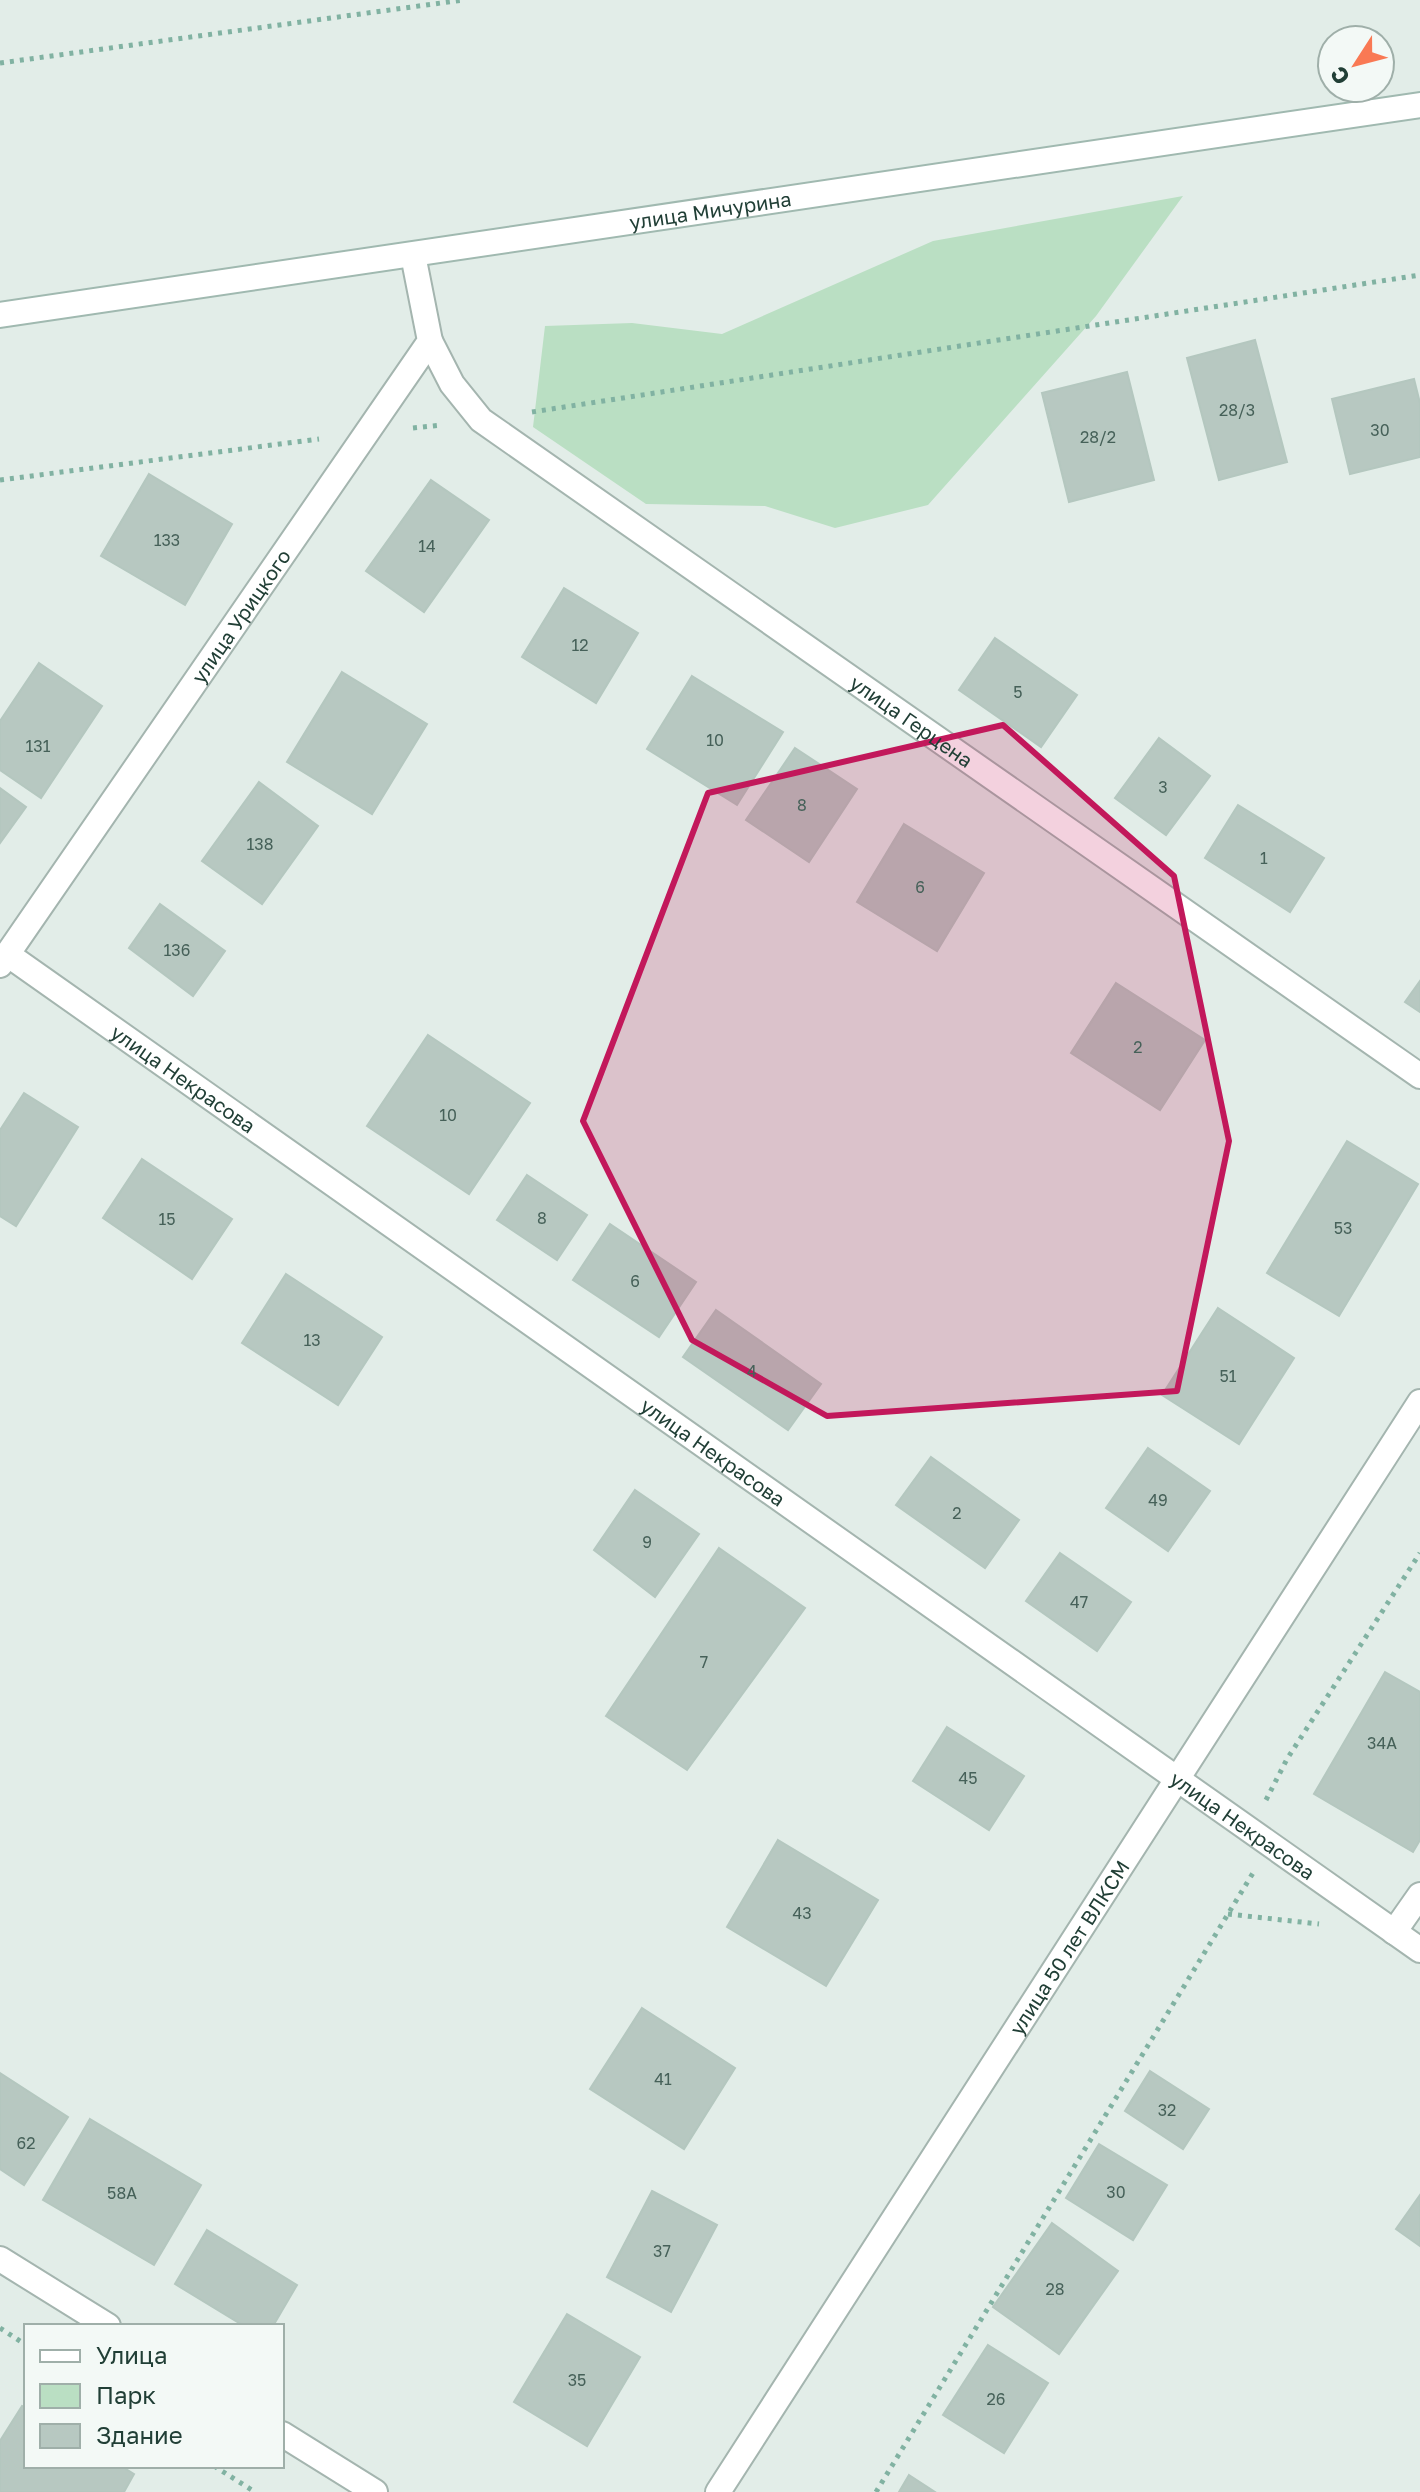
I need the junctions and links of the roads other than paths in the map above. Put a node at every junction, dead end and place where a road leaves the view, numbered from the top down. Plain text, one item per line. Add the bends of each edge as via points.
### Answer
1 (1420, 105) edge
2 (413, 255) junction
3 (0, 315) edge
4 (430, 341) junction
5 (4, 959) edge
6 (1420, 1076) edge
7 (1420, 1402) edge
8 (1178, 1779) junction
9 (1420, 1895) edge
10 (1394, 1932) junction
11 (1420, 1950) edge
12 (0, 2259) edge
13 (105, 2324) edge
14 (284, 2435) edge
15 (375, 2492) edge
16 (718, 2492) edge

1 - 2 street, улица Мичурина
2 - 3 street, улица Мичурина
2 - 4 street
4 - 5 street, улица Урицкого
4 - 6 street, улица Герцена via 452,384 481,420
5 - 8 street, улица Некрасова
7 - 8 street, улица 50 лет ВЛКСМ
8 - 10 street, улица Некрасова
8 - 16 street, улица 50 лет ВЛКСМ
9 - 10 street
10 - 11 street, улица Некрасова
12 - 13 street
14 - 15 street

